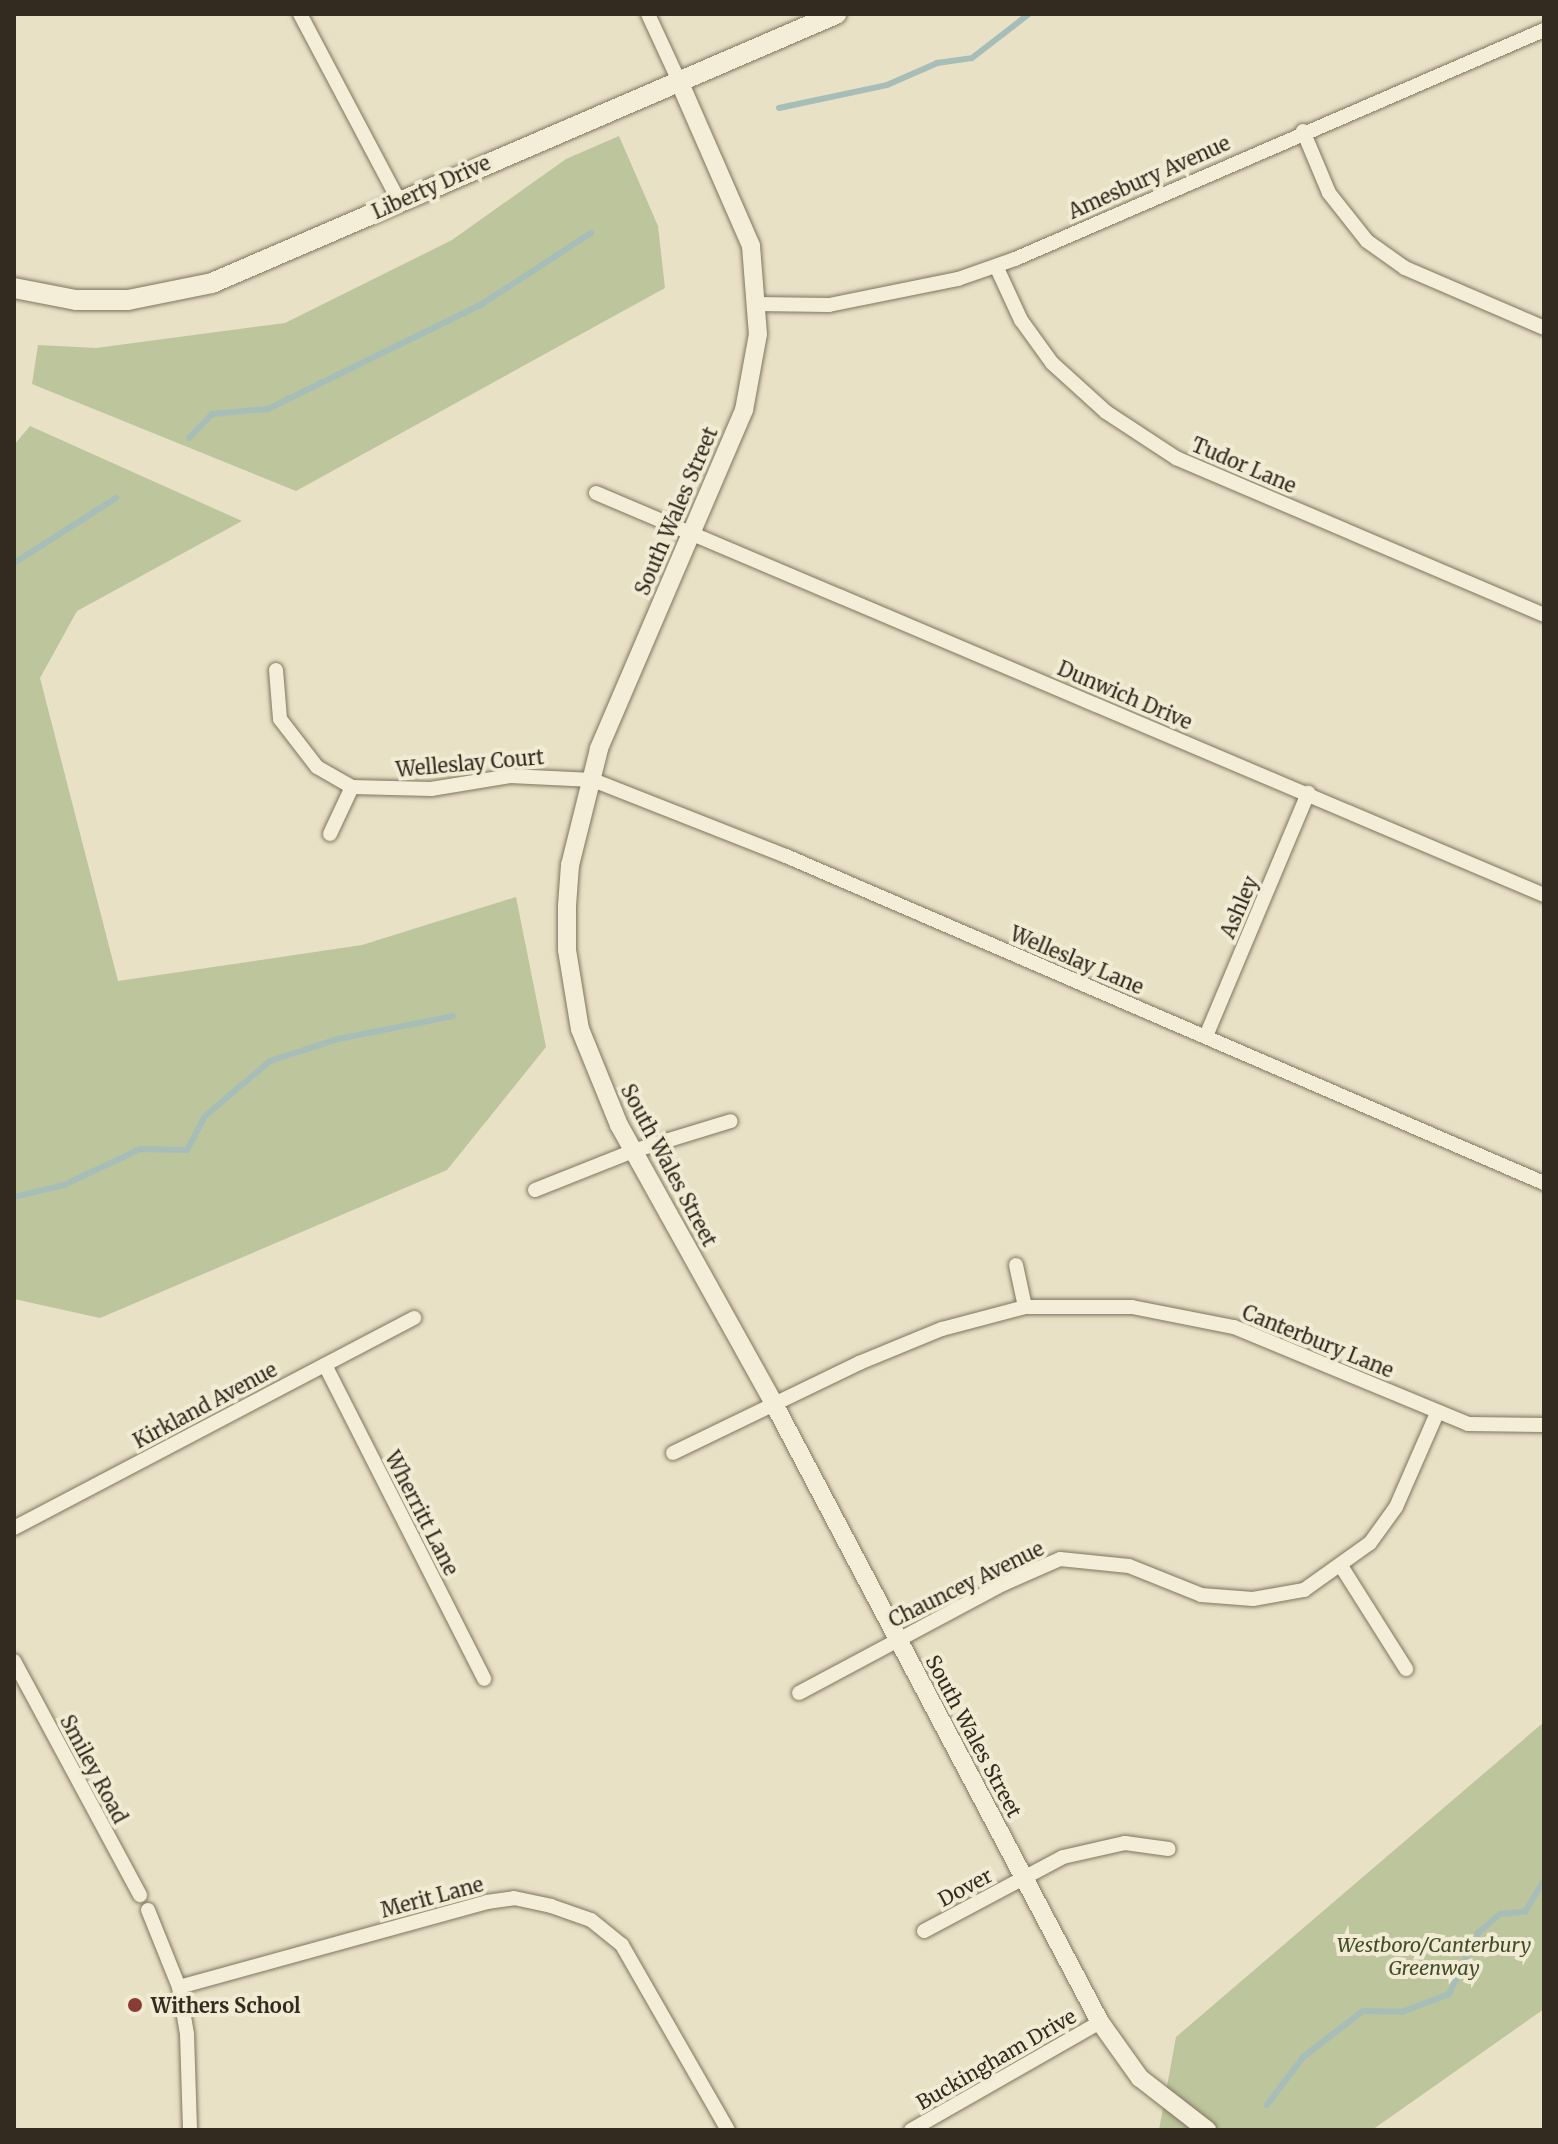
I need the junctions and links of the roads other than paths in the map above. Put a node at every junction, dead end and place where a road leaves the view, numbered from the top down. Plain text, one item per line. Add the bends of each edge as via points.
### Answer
1 (300, 14) edge
2 (648, 14) edge
3 (836, 14) edge
4 (1544, 30) edge
5 (679, 81) junction
6 (1303, 131) junction
7 (399, 201) junction
8 (996, 266) junction
9 (15, 293) edge
10 (756, 304) junction
11 (1544, 328) edge
12 (596, 493) dead end
13 (690, 533) junction
14 (1544, 615) edge
15 (276, 670) dead end
16 (593, 780) junction
17 (352, 787) junction
18 (1308, 793) junction
19 (330, 834) dead end
20 (1544, 895) edge
21 (1206, 1036) junction
22 (731, 1121) dead end
23 (633, 1151) junction
24 (1544, 1183) edge
25 (535, 1190) dead end
26 (1016, 1265) dead end
27 (1025, 1307) junction
28 (414, 1318) dead end
29 (325, 1365) junction
30 (774, 1404) junction
31 (1437, 1413) junction
32 (1544, 1425) edge
33 (673, 1453) dead end
34 (14, 1528) edge
35 (1341, 1566) junction
36 (898, 1639) junction
37 (14, 1661) edge
38 (1406, 1669) dead end
39 (484, 1679) dead end
40 (799, 1693) dead end
41 (1169, 1849) dead end
42 (1024, 1878) junction
43 (140, 1895) dead end
44 (148, 1910) dead end
45 (924, 1931) dead end
46 (179, 1987) junction
47 (1100, 2022) junction
48 (190, 2130) edge
49 (728, 2130) edge
50 (911, 2130) edge
51 (1207, 2130) edge

1 - 7 street
2 - 5 street
3 - 5 main road, Liberty Drive
4 - 6 street, Amesbury Avenue
5 - 7 main road, Liberty Drive
5 - 10 street, South Wales Street via 751,246
6 - 8 street, Amesbury Avenue
6 - 11 street via 1329,193 1367,241 1405,268
7 - 9 main road, Liberty Drive via 262,262 170,294 76,300
8 - 10 street, Amesbury Avenue via 829,305
8 - 14 street, Tudor Lane via 1021,320 1052,363 1106,412 1176,458
10 - 13 street, South Wales Street via 758,334 744,410
12 - 13 street, Dunwich Drive
13 - 16 street, South Wales Street via 599,749
13 - 18 street, Dunwich Drive
15 - 17 street, Welleslay Court via 274,696 287,728 317,767
16 - 17 street, Welleslay Court via 523,775 399,791
16 - 21 street, Welleslay Lane via 666,806
16 - 23 street, South Wales Street via 570,865 567,950 580,1029
17 - 19 street
18 - 20 street, Dunwich Drive
18 - 21 street, Ashley
21 - 24 street, Welleslay Lane
22 - 23 street
23 - 25 street
23 - 30 street, South Wales Street
26 - 27 street
27 - 30 street, Canterbury Lane via 942,1329
27 - 31 street, Canterbury Lane via 1132,1307 1234,1327
28 - 29 street, Kirkland Avenue
29 - 34 street, Kirkland Avenue
29 - 39 street, Wherritt Lane
30 - 33 street, Canterbury Lane
30 - 36 street, South Wales Street
31 - 32 street, Canterbury Lane via 1468,1424
31 - 35 street, Chauncey Avenue via 1396,1507 1370,1543
35 - 36 street, Chauncey Avenue via 1304,1590 1253,1599 1201,1595 1129,1566 1060,1559
35 - 38 street
36 - 40 street, Chauncey Avenue
36 - 42 street, South Wales Street
37 - 43 street, Smiley Road
41 - 42 street, Dover via 1125,1843 1063,1857
42 - 45 street, Dover
42 - 47 street, South Wales Street
44 - 46 street
46 - 48 street via 187,2034
46 - 49 street, Merit Lane via 487,1902 514,1898 551,1906 591,1920 622,1945
47 - 50 street, Buckingham Drive
47 - 51 street, South Wales Street via 1140,2078

